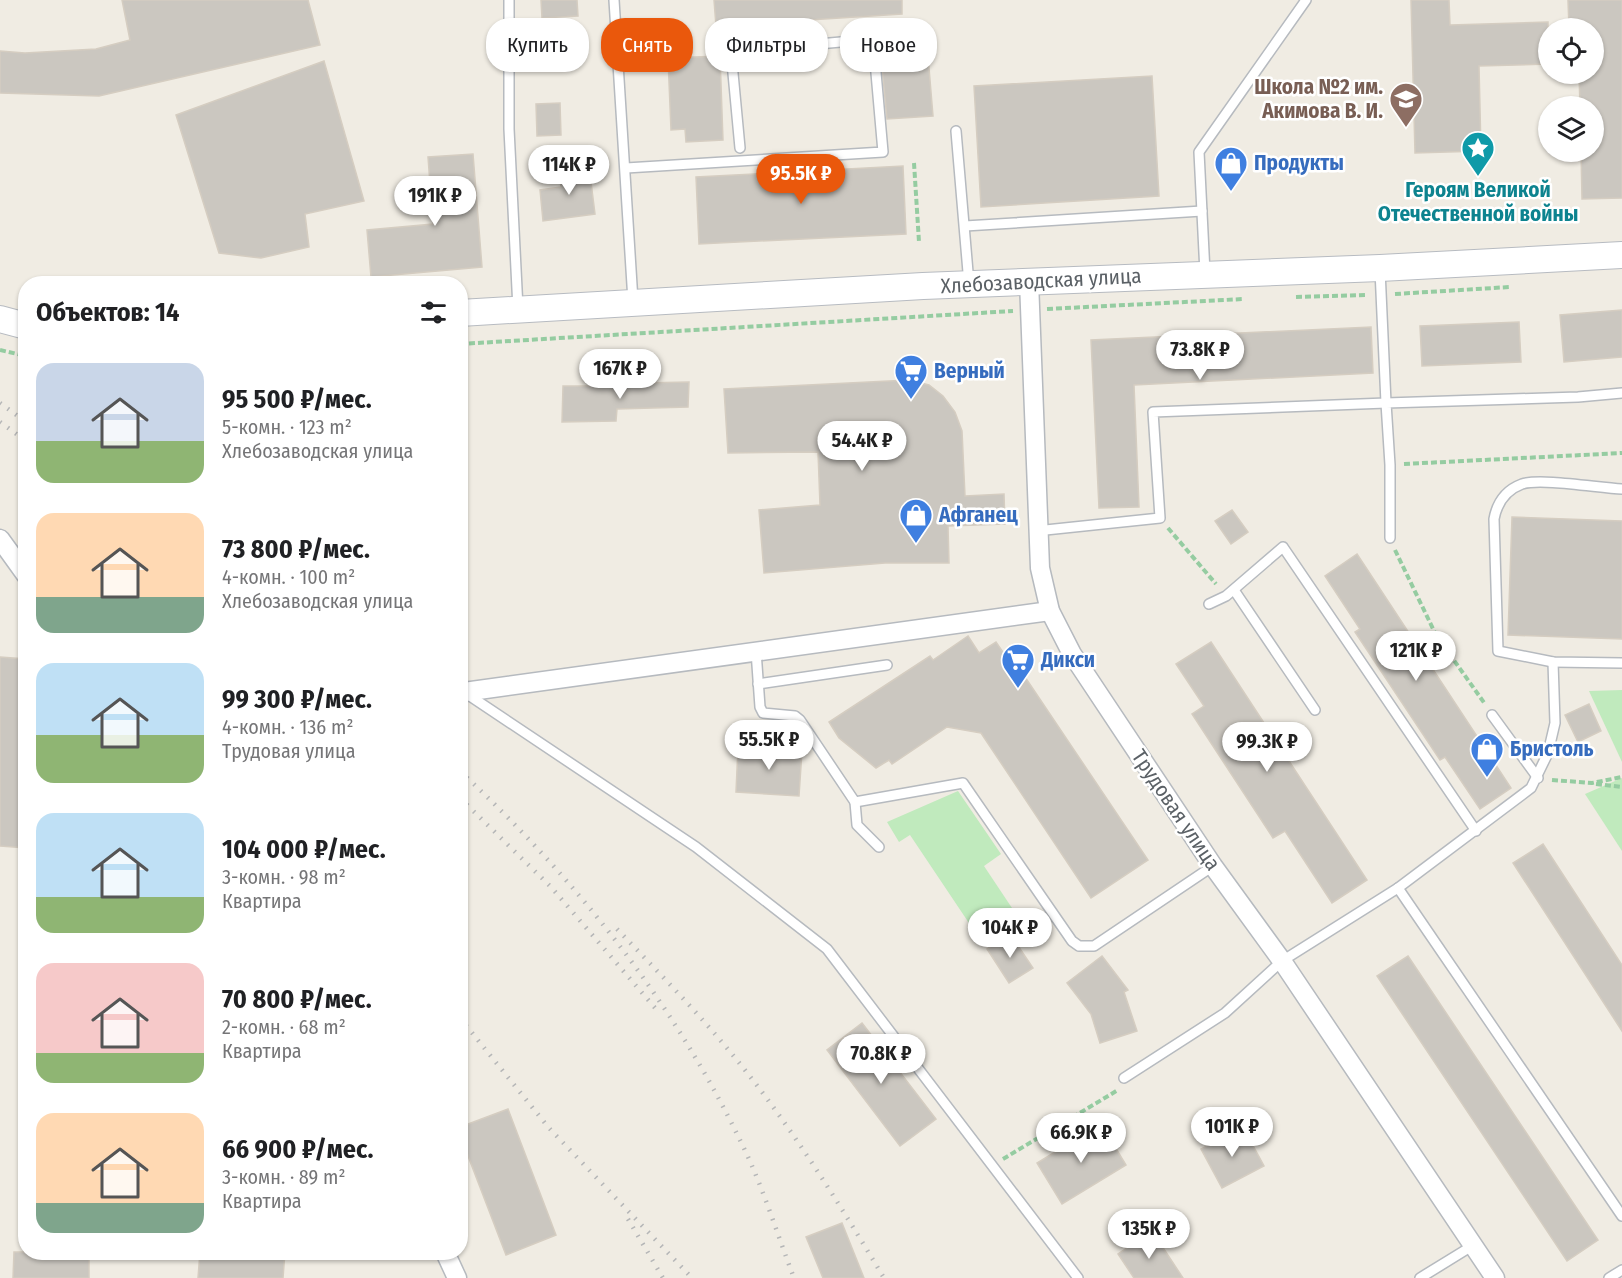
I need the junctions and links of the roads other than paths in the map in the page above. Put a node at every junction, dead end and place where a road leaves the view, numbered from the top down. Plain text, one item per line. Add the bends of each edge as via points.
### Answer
1 (509, 0) edge
2 (614, 0) edge
3 (1306, 0) edge
4 (956, 130) dead end
5 (740, 148) dead end
6 (626, 168) junction
7 (1202, 211) junction
8 (965, 226) junction
9 (1622, 255) edge
10 (1380, 268) junction
11 (1205, 274) junction
12 (1029, 281) junction
13 (969, 284) junction
14 (633, 303) junction
15 (518, 309) junction
16 (468, 312) edge
17 (0, 319) edge
18 (18, 324) edge
19 (1622, 393) edge
20 (1386, 403) junction
21 (1622, 489) edge
22 (1036, 531) junction
23 (1390, 538) road end
24 (0, 539) edge
25 (18, 564) edge
26 (1230, 593) junction
27 (1209, 604) dead end
28 (1050, 611) junction
29 (756, 651) junction
30 (1553, 662) junction
31 (1622, 663) edge
32 (887, 665) dead end
33 (758, 684) junction
34 (468, 689) edge
35 (468, 694) edge
36 (1315, 710) dead end
37 (1492, 715) road end
38 (1538, 778) junction
39 (855, 802) junction
40 (1476, 831) junction
41 (879, 847) dead end
42 (1213, 866) junction
43 (1398, 888) junction
44 (1282, 961) junction
45 (1124, 1078) dead end
46 (1622, 1216) edge
47 (1472, 1246) junction
48 (449, 1260) edge
49 (1622, 1270) edge
50 (458, 1278) edge
51 (1078, 1278) edge
52 (1420, 1278) edge
53 (1494, 1278) edge
54 (1609, 1278) edge

1 - 15 lane via 509,129
2 - 6 lane
3 - 7 lane via 1199,152
4 - 8 lane
5 - 6 lane via 731,52 873,39 884,152
6 - 14 lane
7 - 8 lane
7 - 11 lane
8 - 13 lane
9 - 10 main road, Хлебозаводская улица
10 - 11 main road, Хлебозаводская улица
10 - 20 lane
11 - 12 main road, Хлебозаводская улица
12 - 13 main road, Хлебозаводская улица
12 - 22 street, Трудовая улица
13 - 14 main road, Хлебозаводская улица
14 - 15 main road, Хлебозаводская улица
15 - 16 main road, Хлебозаводская улица
17 - 18 main road
19 - 20 lane
20 - 22 lane via 1153,412 1160,518
20 - 23 lane
21 - 30 lane via 1529,483 1505,495 1496,510 1498,651
22 - 28 street, Трудовая улица via 1042,587
24 - 25 street
26 - 27 lane
26 - 36 lane
26 - 40 lane via 1283,547
28 - 29 street
28 - 42 street, Трудовая улица via 1072,654
29 - 33 lane
29 - 34 street
30 - 31 lane
30 - 38 lane via 1555,723
32 - 33 lane
33 - 39 lane via 763,713 800,720
35 - 51 lane via 696,847 827,949
37 - 38 lane
38 - 40 lane via 1531,788
39 - 41 lane via 857,825
39 - 42 lane via 963,783 1079,946 1095,946
40 - 43 lane
42 - 44 street, Трудовая улица
43 - 44 lane
43 - 46 lane
44 - 45 lane via 1226,1013
44 - 47 street, Трудовая улица
47 - 52 lane
47 - 53 street, Трудовая улица
48 - 50 street
49 - 54 lane

